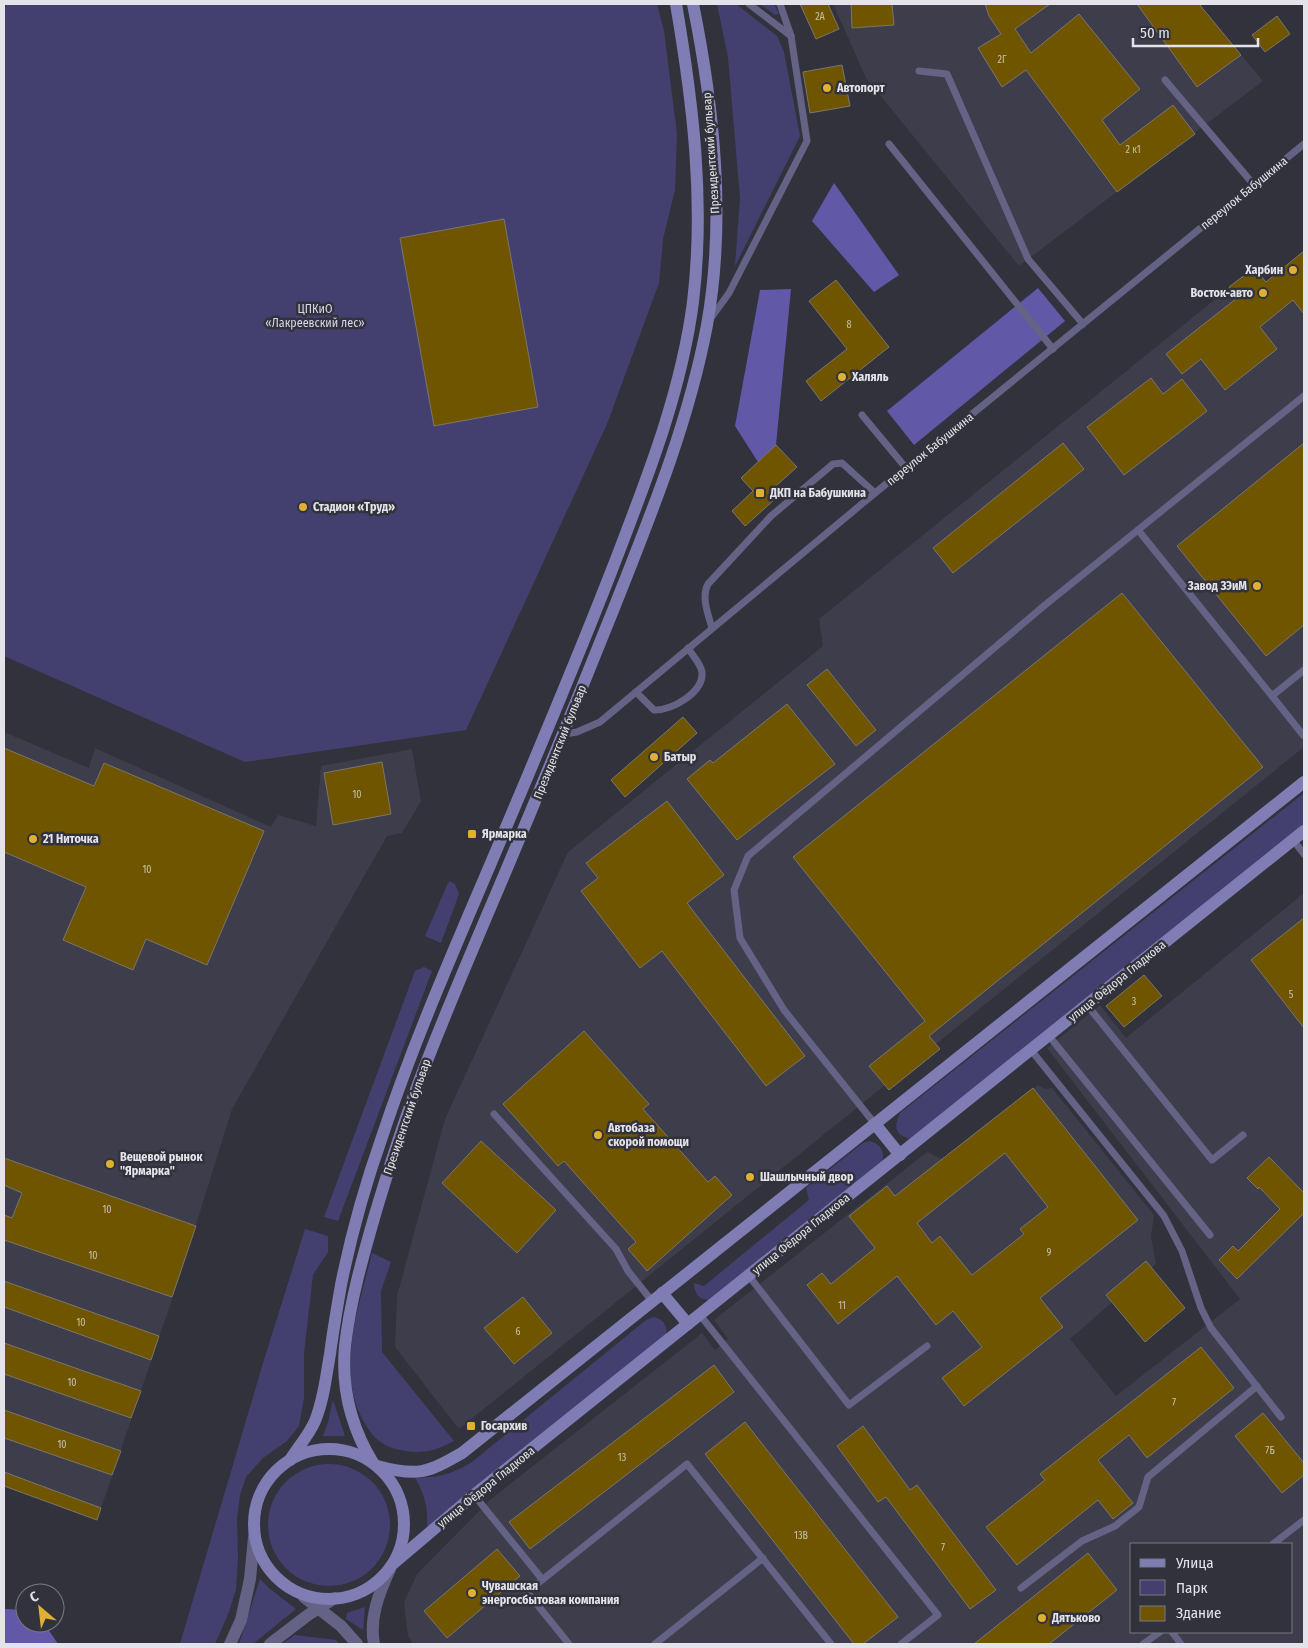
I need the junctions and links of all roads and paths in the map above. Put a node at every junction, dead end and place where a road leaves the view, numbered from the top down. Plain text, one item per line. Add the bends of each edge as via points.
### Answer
1 (676, 4) edge
2 (693, 4) edge
3 (749, 4) edge
4 (780, 4) edge
5 (791, 36) junction
6 (919, 71) dead end
7 (1165, 80) dead end
8 (890, 144) dead end
9 (1304, 146) edge
10 (1254, 185) junction
11 (707, 324) junction
12 (1083, 324) junction
13 (1053, 349) junction
14 (1304, 396) edge
15 (862, 414) dead end
16 (906, 468) junction
17 (875, 493) junction
18 (1138, 530) junction
19 (712, 628) junction
20 (688, 648) junction
21 (1304, 670) edge
22 (636, 692) junction
23 (1272, 696) junction
24 (547, 732) junction
25 (564, 734) junction
26 (1303, 735) edge
27 (1304, 782) edge
28 (1304, 831) edge
29 (1293, 840) junction
30 (1304, 854) edge
31 (1087, 1005) junction
32 (1049, 1036) junction
33 (1031, 1050) junction
34 (494, 1114) dead end
35 (875, 1124) junction
36 (1243, 1135) dead end
37 (900, 1155) junction
38 (1210, 1235) dead end
39 (749, 1276) junction
40 (657, 1297) junction
41 (700, 1315) junction
42 (688, 1324) junction
43 (927, 1346) dead end
44 (1257, 1386) junction
45 (1281, 1417) dead end
46 (290, 1460) junction
47 (375, 1465) junction
48 (474, 1496) junction
49 (1304, 1520) edge
50 (254, 1537) junction
51 (1274, 1543) edge
52 (763, 1558) junction
53 (392, 1566) junction
54 (542, 1579) junction
55 (1021, 1588) dead end
56 (304, 1597) junction
57 (335, 1598) junction
58 (319, 1609) junction
59 (1159, 1633) edge
60 (1173, 1633) edge
61 (230, 1644) edge
62 (270, 1644) edge
63 (357, 1644) edge
64 (374, 1644) edge
65 (569, 1644) edge
66 (656, 1644) edge
67 (831, 1644) edge
68 (901, 1644) edge
69 (1143, 1644) edge
70 (1181, 1644) edge

1 - 24 main road, Президентский бульвар via 686,60 698,177 698,248 685,349 666,423 646,479
2 - 11 main road, Президентский бульвар via 704,56 716,201 714,265
3 - 5 lane
4 - 5 lane
5 - 11 lane via 807,141 728,293
6 - 12 lane via 947,74 1028,259
7 - 10 lane
8 - 13 lane
9 - 10 lane, переулок Бабушкина
10 - 12 lane, переулок Бабушкина
11 - 25 main road, Президентский бульвар via 689,401 662,486
12 - 13 lane, переулок Бабушкина
13 - 16 lane, переулок Бабушкина
14 - 18 lane
15 - 16 lane
16 - 17 lane, переулок Бабушкина
17 - 19 lane, переулок Бабушкина
17 - 19 lane via 842,463 833,464 771,516 708,584 706,602
18 - 23 lane
18 - 35 lane via 748,856 734,890 740,938 784,1010
19 - 20 lane, переулок Бабушкина
20 - 22 lane, переулок Бабушкина
20 - 22 lane via 702,669 702,680 694,691 664,710 654,710
21 - 23 lane
22 - 25 lane, переулок Бабушкина via 600,722
23 - 26 lane
24 - 25 main road, переулок Бабушкина
24 - 46 main road, Президентский бульвар via 420,1031 382,1136 363,1194 341,1284 324,1393 314,1422
25 - 47 main road, Президентский бульвар via 435,1039 395,1147 355,1286 345,1347 348,1406 362,1444
27 - 35 main road
28 - 29 main road, улица Фёдора Гладкова
29 - 30 lane
29 - 31 main road, улица Фёдора Гладкова
31 - 32 main road, улица Фёдора Гладкова
31 - 36 lane via 1212,1160
32 - 33 main road, улица Фёдора Гладкова
32 - 38 lane
33 - 37 main road, улица Фёдора Гладкова
33 - 44 lane via 1164,1216 1182,1251 1211,1328
34 - 40 lane via 616,1249 628,1272
35 - 37 main road
35 - 40 main road
37 - 39 main road, улица Фёдора Гладкова
39 - 41 main road, улица Фёдора Гладкова
39 - 43 lane via 850,1405
40 - 42 main road
40 - 47 main road via 462,1452 436,1468 417,1473
41 - 42 main road, улица Фёдора Гладкова
41 - 68 lane via 938,1615
42 - 48 main road, улица Фёдора Гладкова
44 - 45 lane
44 - 55 lane via 1148,1477 1139,1507 1115,1526 1082,1541
46 - 47 main road via 308,1452 343,1449
46 - 50 main road via 266,1482 259,1495 254,1508
47 - 53 main road via 390,1481 403,1508 404,1536
48 - 53 main road, улица Фёдора Гладкова
48 - 54 lane
49 - 51 lane
50 - 56 main road via 266,1567 291,1591
50 - 61 street via 250,1579 241,1620
52 - 54 lane via 687,1464
52 - 66 lane
52 - 67 lane
53 - 57 main road via 365,1588
53 - 64 street via 374,1614
54 - 65 lane via 527,1592
56 - 57 main road via 318,1600
56 - 58 street
57 - 58 street
58 - 62 street
58 - 63 street
59 - 69 lane
60 - 70 lane

